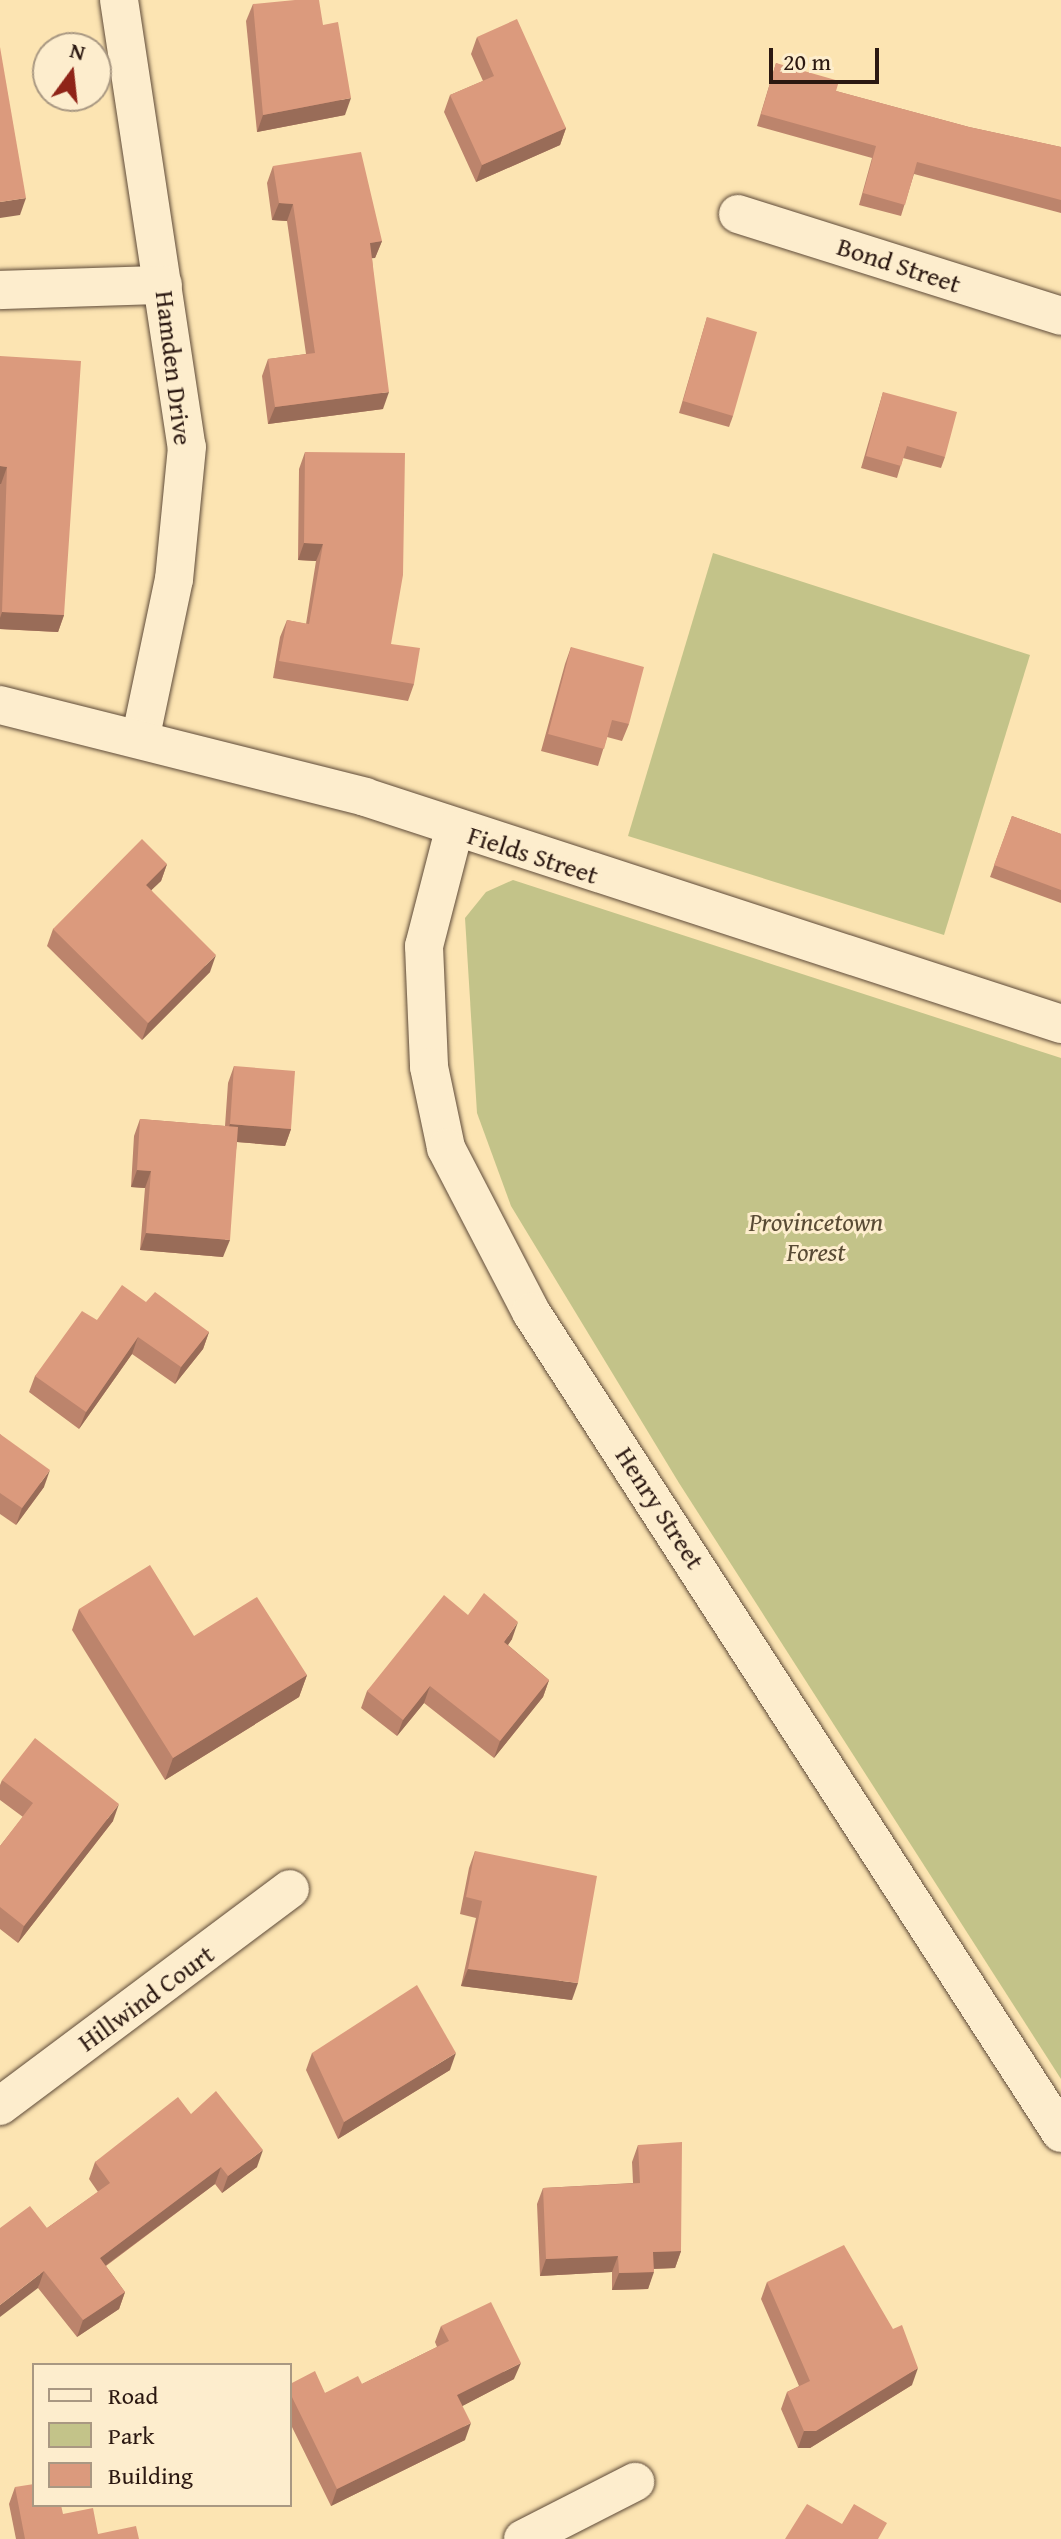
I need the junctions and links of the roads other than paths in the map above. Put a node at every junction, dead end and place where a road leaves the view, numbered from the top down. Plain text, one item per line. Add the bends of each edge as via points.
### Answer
1 (119, 0) edge
2 (738, 214) dead end
3 (163, 285) junction
4 (0, 290) edge
5 (1061, 316) edge
6 (0, 705) edge
7 (141, 736) junction
8 (454, 830) junction
9 (1061, 1024) edge
10 (290, 1889) dead end
11 (0, 2106) edge
12 (1061, 2133) edge
13 (635, 2482) dead end
14 (523, 2539) edge

1 - 3 street, Hamden Drive
2 - 5 street, Bond Street
3 - 4 street
3 - 7 street, Hamden Drive via 187,447 174,579
6 - 7 street, Fields Street
7 - 8 street, Fields Street via 365,797
8 - 9 street, Fields Street
8 - 12 street, Henry Street via 424,946 429,1067 446,1148 531,1312
10 - 11 street, Hillwind Court
13 - 14 street

